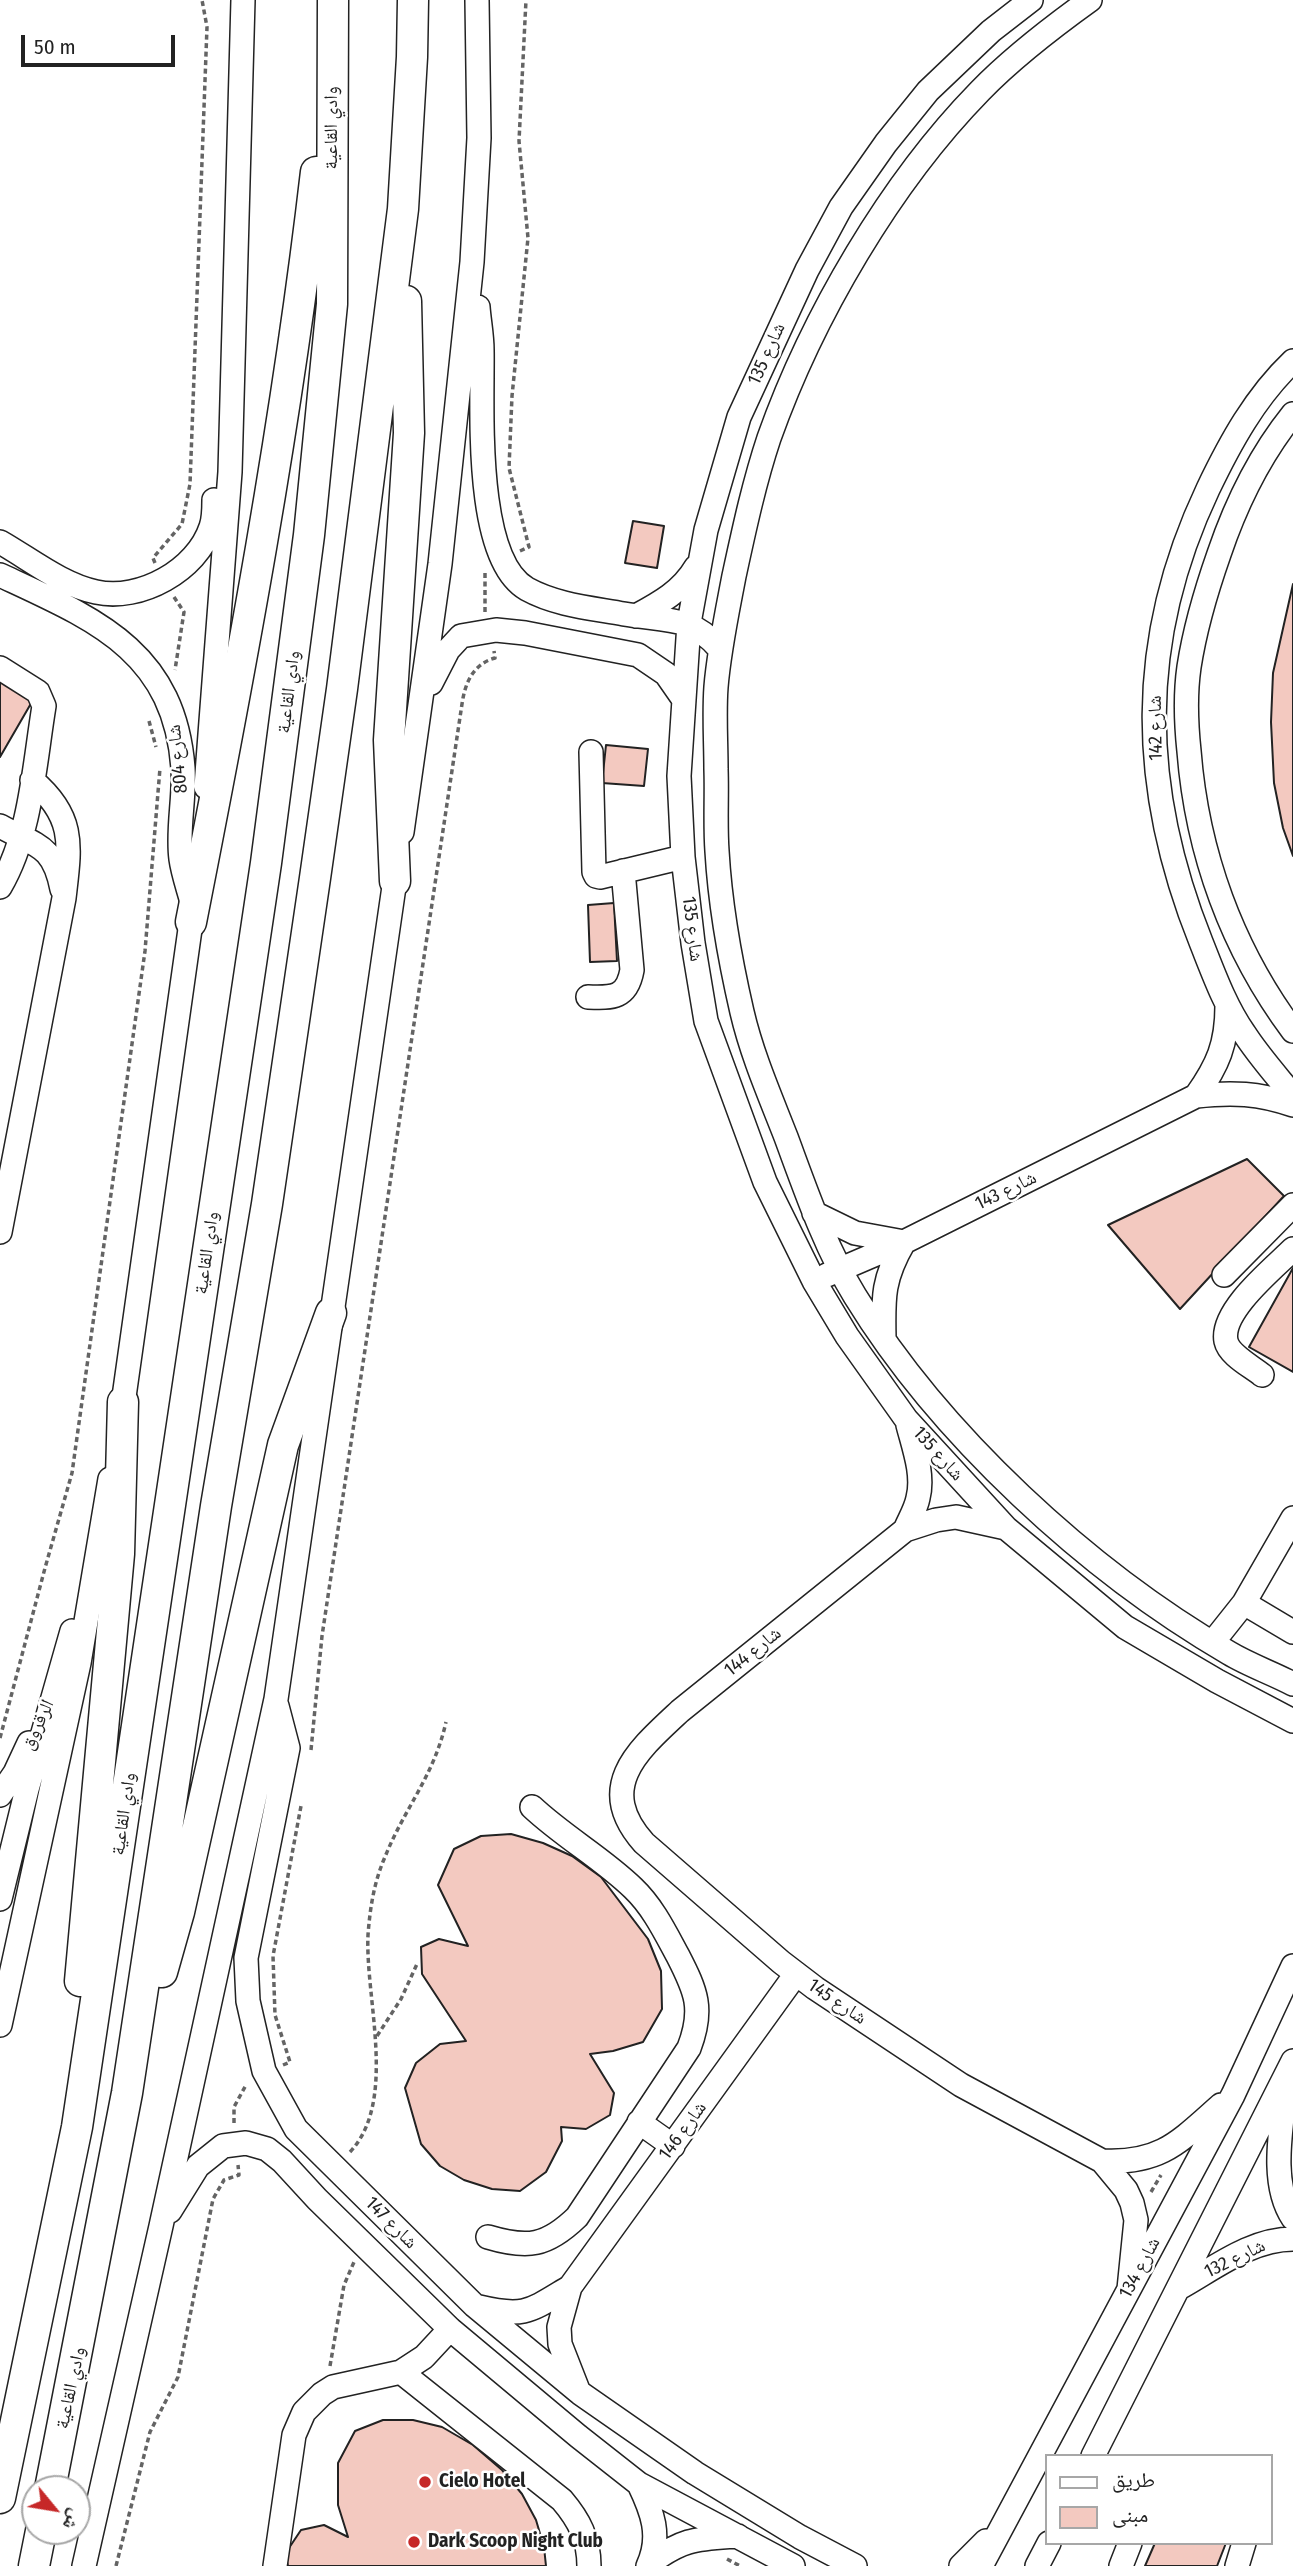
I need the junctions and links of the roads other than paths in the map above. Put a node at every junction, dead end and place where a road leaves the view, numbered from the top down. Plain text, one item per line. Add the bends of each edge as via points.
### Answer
1 (243, 0) edge
2 (413, 0) edge
3 (477, 0) edge
4 (1031, 0) edge
5 (1090, 0) edge
6 (333, 11) edge
7 (403, 209) junction
8 (472, 262) junction
9 (1293, 361) edge
10 (232, 410) junction
11 (1293, 414) edge
12 (0, 542) edge
13 (700, 561) junction
14 (0, 575) edge
15 (636, 616) junction
16 (689, 623) junction
17 (720, 649) junction
18 (0, 668) edge
19 (682, 698) junction
20 (420, 712) junction
21 (591, 752) dead end
22 (32, 780) junction
23 (0, 826) edge
24 (21, 838) junction
25 (683, 857) junction
26 (624, 871) junction
27 (395, 881) junction
28 (0, 887) edge
29 (64, 898) junction
30 (192, 914) junction
31 (588, 997) dead end
32 (1227, 1003) junction
33 (1293, 1031) edge
34 (1293, 1096) edge
35 (1196, 1097) junction
36 (1293, 1105) edge
37 (1293, 1205) edge
38 (814, 1213) junction
39 (0, 1232) edge
40 (904, 1242) junction
41 (1293, 1249) edge
42 (841, 1269) junction
43 (1224, 1275) dead end
44 (814, 1281) junction
45 (331, 1313) junction
46 (884, 1338) junction
47 (1262, 1375) dead end
48 (123, 1402) junction
49 (906, 1419) junction
50 (1293, 1518) edge
51 (1006, 1528) junction
52 (905, 1530) junction
53 (102, 1531) junction
54 (1244, 1603) junction
55 (1293, 1632) edge
56 (1213, 1642) junction
57 (1293, 1684) edge
58 (54, 1690) junction
59 (276, 1699) junction
60 (1293, 1721) edge
61 (621, 1790) joint
62 (0, 1795) edge
63 (532, 1807) dead end
64 (0, 1899) edge
65 (1293, 1966) edge
66 (796, 1974) junction
67 (0, 2025) edge
68 (1290, 2067) edge
69 (127, 2093) junction
70 (1233, 2095) junction
71 (639, 2122) junction
72 (673, 2146) junction
73 (1102, 2161) junction
74 (1293, 2218) edge
75 (58, 2219) junction
76 (161, 2226) junction
77 (488, 2237) dead end
78 (1293, 2239) edge
79 (570, 2287) junction
80 (1179, 2288) junction
81 (1129, 2289) junction
82 (475, 2306) junction
83 (450, 2329) junction
84 (401, 2372) junction
85 (580, 2393) junction
86 (1094, 2454) edge
87 (53, 2475) edge
88 (639, 2484) junction
89 (0, 2498) edge
90 (1000, 2526) junction
91 (738, 2536) junction
92 (38, 2545) edge
93 (1048, 2545) edge
94 (1058, 2545) edge
95 (1129, 2545) edge
96 (1243, 2545) edge
97 (276, 2559) edge
98 (649, 2564) edge
99 (34, 2566) edge
100 (84, 2566) edge
101 (589, 2566) edge
102 (793, 2566) edge
103 (855, 2566) edge
104 (961, 2566) edge
105 (981, 2566) edge
106 (1037, 2566) edge
107 (1057, 2566) edge
108 (1121, 2566) edge
109 (1237, 2566) edge

1 - 10 street
2 - 7 main road, وادي القاعية
3 - 8 street via 479,138
4 - 13 street, شارع 135 via 928,91 841,207 739,416
5 - 17 street, شارع 135 via 1010,62 950,123 863,244 816,329 770,437 750,500
6 - 30 main road via 304,278 238,686
6 - 75 main road, وادي القاعية via 332,304 307,548 266,863 79,2113
7 - 27 main road via 409,433 389,740
7 - 69 main road, وادي القاعية via 309,919
8 - 15 street via 482,346 488,502 502,560 525,588 563,604
8 - 20 street
9 - 32 street, شارع 142 via 1250,413 1195,517 1171,585 1156,662 1153,719 1158,791 1192,919
10 - 12 street via 218,442 212,526 193,557 163,580 120,593 98,593 73,584
10 - 30 street via 223,571
11 - 33 street, شارع 142 via 1254,474 1227,530 1205,594 1189,668 1186,718 1191,786 1224,911 1248,961
13 - 15 street via 673,595
13 - 16 street, شارع 135
14 - 30 street, شارع 804 via 91,618 159,682 179,737 181,859
15 - 16 street
16 - 17 street
16 - 19 street, شارع 135
17 - 38 street, شارع 135 via 717,853 728,933 752,1049
18 - 22 street via 42,698
19 - 20 street via 666,674 638,655 525,633 489,631 461,636 453,643 435,672
19 - 25 street, شارع 135
20 - 27 street
21 - 26 street via 593,872 600,877
22 - 24 street
22 - 29 street via 64,820 68,858
23 - 24 street
24 - 28 street
24 - 29 street via 48,853
25 - 26 street
25 - 44 street, شارع 135 via 706,1021 765,1182
26 - 31 street via 630,980 617,996
27 - 45 street
29 - 39 street
30 - 48 street
32 - 34 street, شارع 142 via 1243,1032
32 - 35 street via 1227,1031 1220,1055
35 - 36 street, شارع 143 via 1229,1092
35 - 40 street, شارع 143
37 - 43 street
38 - 40 street via 855,1233
38 - 42 street, شارع 135
40 - 42 street, شارع 143
40 - 46 street via 886,1280
41 - 47 street via 1240,1303 1226,1329 1226,1342 1233,1353
42 - 44 street, شارع 143
42 - 46 street, شارع 135
44 - 49 street, شارع 135
45 - 59 street
45 - 69 main road via 283,1445 179,1912
46 - 56 street, شارع 135 via 928,1397 1010,1486 1147,1600
48 - 53 street
48 - 75 main road via 120,1554
49 - 51 street, شارع 135
49 - 52 street, شارع 144 via 917,1459 919,1497
50 - 54 street
51 - 52 street, شارع 144 via 956,1517
51 - 60 street, شارع 135 via 1125,1627
52 - 61 street, شارع 144 via 680,1710 638,1752
53 - 58 street
53 - 67 street via 79,1663
54 - 55 street
54 - 56 street
56 - 57 street, شارع 135
58 - 62 street, الرقروق
58 - 64 street
59 - 76 street
59 - 82 street, شارع 147 via 288,1748 246,1958 248,2001 264,2071 296,2129
61 - 66 street, شارع 145 via 632,1830 644,1843
63 - 71 street via 635,1890 661,1924 696,1996 696,2030 689,2048
65 - 70 street, شارع 134
66 - 72 street, شارع 146
66 - 73 street, شارع 145 via 961,2085
68 - 74 street via 1279,2183
68 - 80 street
69 - 87 main road, وادي القاعية
70 - 73 street via 1162,2153 1128,2162
70 - 81 street, شارع 134
71 - 72 street
71 - 77 street via 577,2217 562,2231 529,2245
72 - 79 street, شارع 146
73 - 81 street, شارع 145 via 1126,2189 1134,2210
75 - 89 main road, وادي القاعية
76 - 83 street, شارع 147 via 198,2165 223,2146 255,2144 274,2154
76 - 100 street
78 - 80 street, شارع 132 via 1254,2245
79 - 82 street, شارع 146 via 520,2312
79 - 85 street, شارع 146 via 559,2327 560,2344
80 - 86 street
81 - 90 street, شارع 134
82 - 85 street, شارع 147
83 - 84 street via 424,2357
83 - 88 street, شارع 147
84 - 97 street via 333,2387 304,2412 293,2435
84 - 101 street via 562,2500 582,2528
85 - 103 street, شارع 147 via 695,2473
88 - 91 street, شارع 147
88 - 98 street via 652,2511 656,2538
90 - 104 street
90 - 105 street, شارع 134
91 - 98 street via 686,2541
91 - 102 street, شارع 147
92 - 99 main road
93 - 106 street
94 - 107 street
95 - 108 street
96 - 109 street

